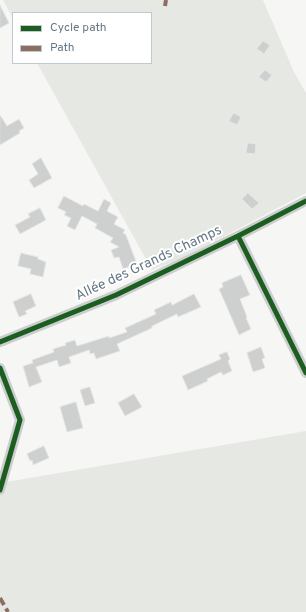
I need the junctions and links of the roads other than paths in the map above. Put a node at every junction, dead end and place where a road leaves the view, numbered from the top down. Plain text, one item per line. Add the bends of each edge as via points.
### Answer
1 (306, 201) edge
2 (238, 236) junction
3 (0, 342) edge
4 (0, 368) edge
5 (306, 373) edge
6 (0, 490) edge

1 - 2 street, Allée des Grands Champs
2 - 3 street, Allée des Grands Champs via 116,295
2 - 5 street
4 - 6 street via 20,420

